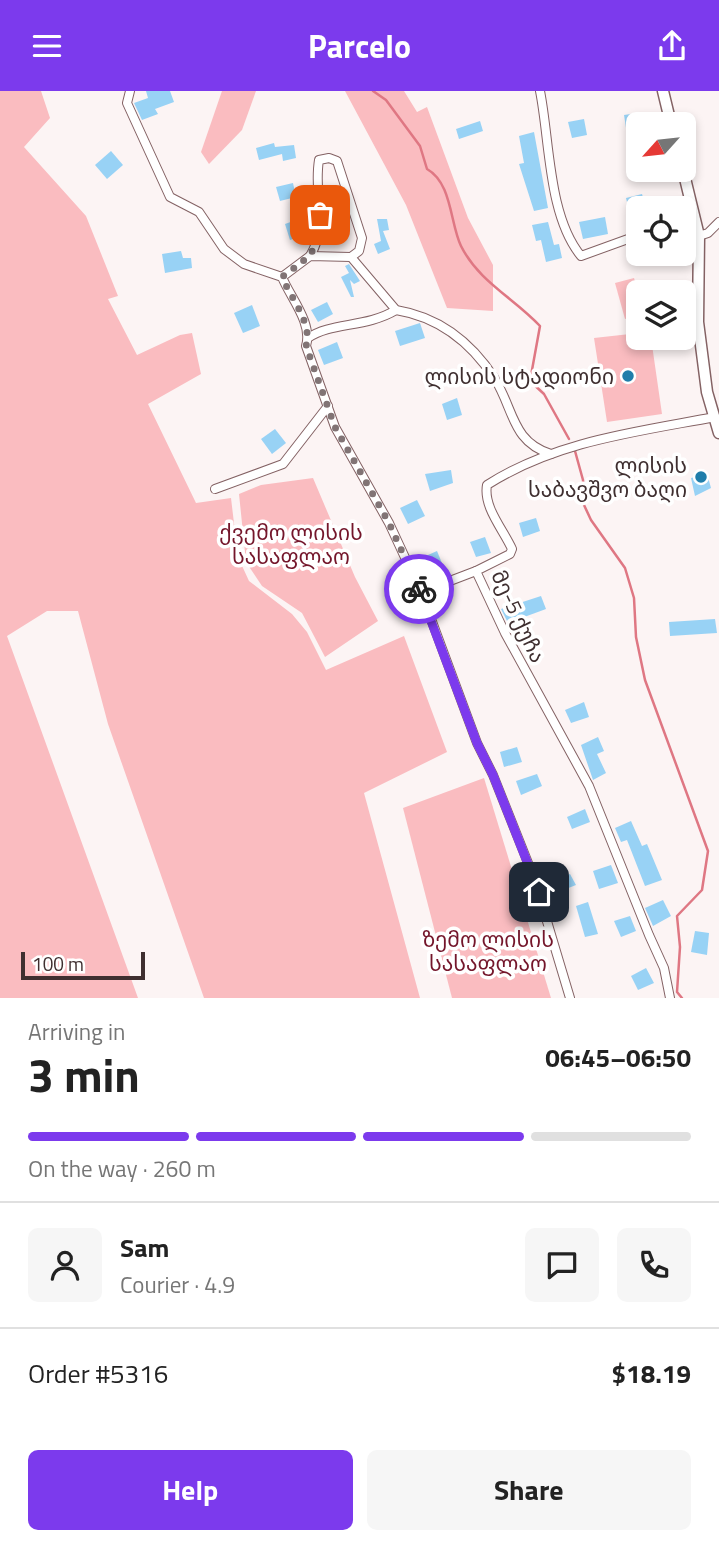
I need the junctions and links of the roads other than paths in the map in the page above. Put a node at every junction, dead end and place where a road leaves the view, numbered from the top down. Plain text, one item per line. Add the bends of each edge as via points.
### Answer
1 (130, 91) edge
2 (540, 91) edge
3 (663, 91) edge
4 (668, 112) edge
5 (719, 222) edge
6 (696, 230) edge
7 (699, 236) junction
8 (626, 240) edge
9 (310, 256) junction
10 (351, 257) junction
11 (282, 277) junction
12 (396, 310) junction
13 (308, 338) junction
14 (328, 406) junction
15 (715, 417) junction
16 (719, 433) edge
17 (551, 454) junction
18 (215, 489) dead end
19 (476, 571) junction
20 (421, 593) junction
21 (570, 998) edge
22 (670, 998) edge

1 - 11 street via 127,103 170,197 200,212 223,249 244,264
2 - 8 street via 559,213 572,245 581,256
3 - 4 main road
5 - 7 street
6 - 7 main road
7 - 15 main road via 698,322
9 - 10 street
9 - 10 street via 321,239 318,160 329,158 337,161 362,238 359,251
9 - 11 street
10 - 12 street
11 - 13 street
12 - 13 street via 379,320 318,331
12 - 17 street via 418,314 455,333 495,380 524,440
13 - 14 street via 306,346
14 - 18 street via 283,464
14 - 20 street
15 - 16 main road
15 - 17 street, მე-5 ქუჩა via 595,439
17 - 19 street, მე-5 ქუჩა via 514,467 487,485 485,493 493,515 512,549
19 - 20 street
19 - 22 street, მე-5 ქუჩა via 589,786 659,951
20 - 21 street via 541,897

